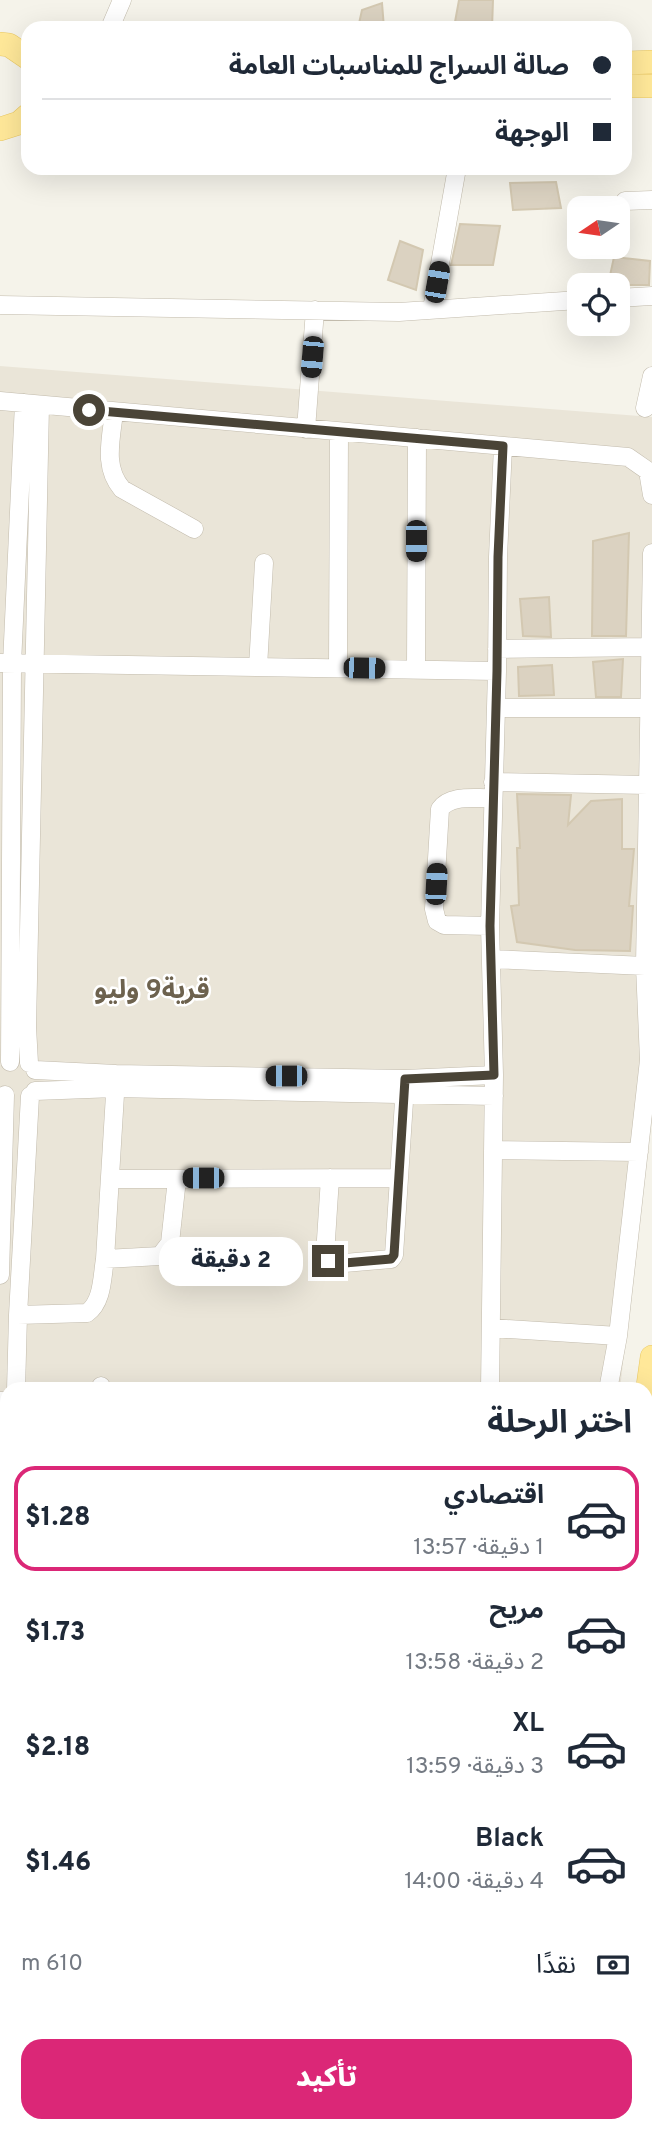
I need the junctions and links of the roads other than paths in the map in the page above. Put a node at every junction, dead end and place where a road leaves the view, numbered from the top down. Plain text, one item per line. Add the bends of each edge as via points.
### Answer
1 (122, 0) edge
2 (113, 21) edge
3 (652, 62) edge
4 (632, 63) edge
5 (632, 86) edge
6 (652, 86) edge
7 (456, 175) edge
8 (652, 200) edge
9 (630, 201) edge
10 (652, 296) edge
11 (630, 297) edge
12 (567, 301) edge
13 (0, 305) edge
14 (432, 309) junction
15 (315, 310) junction
16 (652, 376) edge
17 (0, 401) edge
18 (32, 404) junction
19 (645, 408) dead end
20 (114, 412) junction
21 (306, 429) junction
22 (339, 432) junction
23 (417, 438) junction
24 (503, 446) junction
25 (652, 495) edge
26 (194, 529) dead end
27 (652, 554) edge
28 (264, 563) dead end
29 (650, 647) edge
30 (497, 649) junction
31 (6, 663) edge
32 (33, 664) junction
33 (258, 667) junction
34 (338, 668) junction
35 (416, 669) junction
36 (497, 671) junction
37 (496, 708) junction
38 (649, 708) junction
39 (648, 785) junction
40 (492, 790) junction
41 (490, 926) junction
42 (491, 959) junction
43 (645, 966) junction
44 (32, 1067) junction
45 (3, 1068) edge
46 (494, 1075) junction
47 (116, 1081) junction
48 (405, 1087) junction
49 (2, 1092) edge
50 (32, 1093) junction
51 (494, 1096) junction
52 (493, 1150) junction
53 (639, 1152) junction
54 (330, 1178) junction
55 (399, 1178) junction
56 (110, 1179) junction
57 (177, 1179) junction
58 (105, 1259) junction
59 (0, 1275) edge
60 (18, 1315) junction
61 (491, 1328) junction
62 (618, 1336) junction
63 (652, 1357) edge
64 (16, 1382) edge
65 (490, 1382) edge
66 (609, 1382) edge
67 (649, 1382) edge

1 - 2 street
3 - 4 main road
5 - 6 main road
7 - 14 street
8 - 9 street
10 - 11 street
12 - 14 street
13 - 15 street
14 - 15 street
15 - 21 street
16 - 19 street
17 - 18 street
18 - 20 street
18 - 31 street
18 - 32 street
20 - 21 street
20 - 26 street via 109,466 113,479 122,489
21 - 22 street
22 - 23 street
22 - 34 street
23 - 24 street
23 - 35 street
24 - 25 street via 628,457 648,471
24 - 30 street
27 - 29 street
28 - 33 street
29 - 30 street
29 - 38 street
30 - 36 street
31 - 32 street
31 - 45 street
32 - 33 street
32 - 44 street via 27,1027
33 - 34 street
34 - 35 street
35 - 36 street
36 - 37 street
37 - 38 street
37 - 40 street
38 - 39 street
39 - 40 street
39 - 43 street
40 - 41 street
40 - 41 street via 452,799 440,808 434,909 437,921 444,925
41 - 42 street
42 - 43 street
42 - 46 street
43 - 53 street via 649,1060
44 - 45 street via 19,1060
44 - 47 street
44 - 50 street via 38,1081
46 - 48 street
46 - 51 street
47 - 48 street
47 - 50 street
47 - 56 street
48 - 51 street
48 - 55 street
49 - 50 street via 15,1100
49 - 59 street
50 - 60 street
51 - 52 street
52 - 53 street
52 - 61 street
53 - 62 street
54 - 55 street
54 - 55 street via 325,1255 333,1264 391,1259
54 - 57 street
56 - 57 street
56 - 58 street
57 - 58 street via 170,1243 165,1251 160,1256
58 - 60 street via 98,1300 91,1311
60 - 64 street
61 - 62 street
61 - 65 street
62 - 66 street
63 - 67 main road

